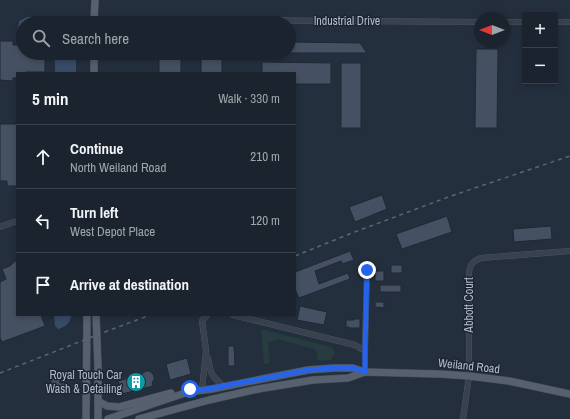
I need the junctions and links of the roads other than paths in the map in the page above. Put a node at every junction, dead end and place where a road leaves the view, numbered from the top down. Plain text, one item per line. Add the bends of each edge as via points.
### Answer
1 (95, 0) edge
2 (94, 16) edge
3 (296, 22) edge
4 (474, 22) edge
5 (510, 22) edge
6 (522, 22) edge
7 (558, 22) edge
8 (570, 22) edge
9 (94, 60) edge
10 (94, 72) edge
11 (16, 221) edge
12 (0, 227) edge
13 (570, 251) edge
14 (367, 270) dead end
15 (87, 316) edge
16 (96, 316) edge
17 (206, 316) edge
18 (237, 316) edge
19 (206, 350) junction
20 (365, 351) junction
21 (365, 372) junction
22 (469, 376) junction
23 (223, 386) junction
24 (202, 390) junction
25 (570, 394) edge
26 (98, 401) junction
27 (86, 419) edge
28 (98, 419) edge
29 (108, 419) edge
30 (139, 419) edge
31 (463, 419) edge

1 - 2 main road
3 - 4 street, Industrial Drive
5 - 6 street
7 - 8 street
9 - 10 main road
11 - 12 street
13 - 22 street, Abbott Court via 481,258 473,261 469,272
14 - 20 street
15 - 27 main road
16 - 26 main road
17 - 19 street via 202,321
18 - 20 street via 355,345
19 - 23 street via 210,372
19 - 24 street
20 - 21 street
21 - 22 main road, Weiland Road
21 - 23 main road via 353,368 327,368
21 - 30 main road via 348,378 313,380 258,389
22 - 25 main road, Weiland Road via 509,381
22 - 31 street
23 - 24 main road
24 - 26 main road via 190,389 119,407 107,406
24 - 29 main road via 188,392
26 - 28 main road

